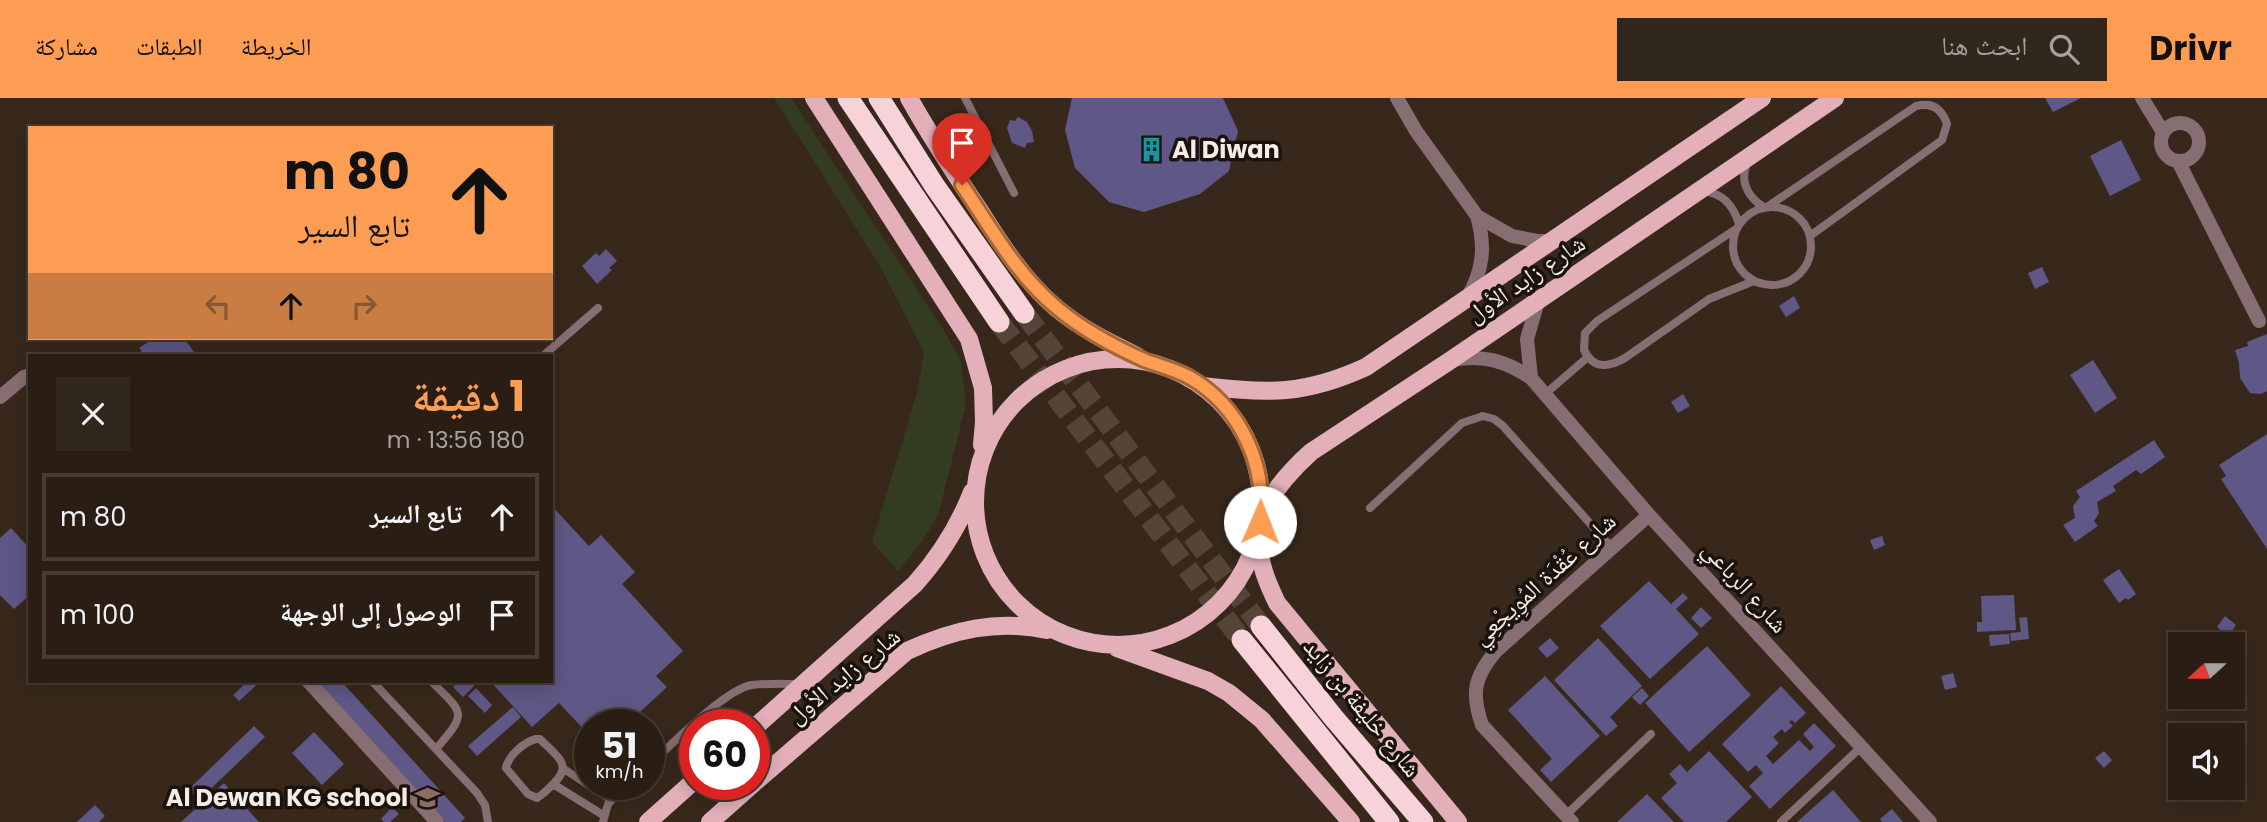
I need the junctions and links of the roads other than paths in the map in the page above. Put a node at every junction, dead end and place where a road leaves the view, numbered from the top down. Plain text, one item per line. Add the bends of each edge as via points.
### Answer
1 (814, 98) edge
2 (848, 98) edge
3 (879, 98) edge
4 (909, 98) edge
5 (918, 98) edge
6 (965, 98) edge
7 (1397, 98) edge
8 (1762, 98) edge
9 (1836, 98) edge
10 (2142, 98) edge
11 (2163, 132) junction
12 (936, 145) junction
13 (1752, 154) junction
14 (2178, 161) junction
15 (1699, 190) junction
16 (1014, 193) dead end
17 (1766, 207) junction
18 (1477, 216) junction
19 (1737, 227) junction
20 (1810, 236) junction
21 (1551, 241) junction
22 (1754, 281) junction
23 (1466, 298) junction
24 (1538, 300) junction
25 (598, 307) dead end
26 (1024, 313) tunnel mouth
27 (2259, 321) dead end
28 (999, 322) tunnel mouth
29 (545, 354) edge
30 (1588, 357) junction
31 (1451, 360) junction
32 (1147, 361) junction
33 (27, 376) edge
34 (1531, 378) junction
35 (1202, 386) junction
36 (1545, 394) junction
37 (0, 397) edge
38 (978, 472) junction
39 (1370, 508) dead end
40 (1649, 515) junction
41 (1260, 522) junction
42 (1612, 548) junction
43 (1261, 626) tunnel mouth
44 (1059, 633) junction
45 (1242, 640) tunnel mouth
46 (1111, 646) junction
47 (310, 683) edge
48 (374, 683) edge
49 (433, 683) edge
50 (804, 684) junction
51 (770, 713) edge
52 (1651, 734) dead end
53 (1861, 747) junction
54 (436, 749) junction
55 (665, 751) edge
56 (564, 769) junction
57 (770, 770) edge
58 (574, 776) edge
59 (553, 784) junction
60 (679, 794) edge
61 (611, 800) edge
62 (735, 800) edge
63 (603, 819) edge
64 (1569, 819) edge
65 (437, 822) edge
66 (488, 822) edge
67 (648, 822) edge
68 (710, 822) edge
69 (1351, 822) edge
70 (1389, 822) edge
71 (1423, 822) edge
72 (1458, 822) edge
73 (1781, 822) edge
74 (1930, 822) edge

1 - 38 main road via 969,339 983,388
2 - 28 highway
3 - 26 highway
4 - 12 main road
5 - 12 lane
6 - 16 lane
7 - 18 street
8 - 21 main road, شارع زايد الأول
9 - 13 main road, شارع زايد الأول
10 - 11 street
11 - 14 street via 2162,149
11 - 14 street via 2182,122 2197,134 2195,153
12 - 32 main road via 1020,272 1041,294 1091,332
13 - 15 main road, شارع زايد الأول
13 - 17 lane via 1744,178 1747,191
14 - 27 street
15 - 19 lane via 1730,203
15 - 24 main road, شارع زايد الأول
17 - 19 lane via 1750,213
17 - 20 lane via 1783,208 1797,216
17 - 20 lane via 1916,106 1939,110 1947,124 1942,140
18 - 21 street via 1512,236
18 - 23 street via 1483,250 1478,275
19 - 22 lane via 1734,259
19 - 30 lane via 1590,327 1583,341
20 - 22 lane via 1810,256 1799,274 1776,285
21 - 23 main road, شارع زايد الأول
22 - 30 lane via 1709,299 1612,365 1598,365
23 - 35 main road, شارع زايد الأول via 1398,348 1336,381 1270,393
24 - 31 main road, شارع زايد الأول
24 - 34 street via 1527,339
25 - 29 lane
30 - 36 lane
31 - 34 street, شارع الرباعي via 1493,359
31 - 41 main road, شارع زايد الأول via 1311,452 1273,491
32 - 35 main road via 1182,373
32 - 38 main road, شارع زايد الأول via 1097,359 1050,375 1006,412 992,433
33 - 37 street
34 - 36 street, شارع الرباعي
35 - 41 main road via 1234,417 1248,443 1258,471
36 - 40 street, شارع الرباعي
38 - 44 main road via 976,517 992,570 1027,613
38 - 50 main road, شارع زايد الأول via 954,533 937,560
39 - 42 lane via 1462,423 1483,416 1503,426
40 - 42 street, شارع عُقْدَة المُوِيجْعِي
40 - 53 street, شارع الرباعي
41 - 46 main road via 1238,581 1199,621 1148,643
41 - 72 main road via 1259,555 1277,603
42 - 64 street, شارع عُقْدَة المُوِيجْعِي via 1496,651 1483,666 1476,685 1482,725
43 - 71 highway, شارع خليفة بن زايد
44 - 46 main road
44 - 57 main road, شارع زايد الأول via 997,625 945,635 906,651
45 - 70 highway, شارع خليفة بن زايد
46 - 69 main road via 1230,693 1262,720
47 - 65 street
48 - 54 lane
49 - 54 lane via 454,705 459,718
50 - 51 main road, شارع زايد الأول
50 - 55 lane via 739,689
52 - 64 lane, شارع عُقْدَة المُوِيجْعِي
53 - 73 lane
53 - 74 street, شارع الرباعي
54 - 66 lane via 477,793
56 - 58 lane
56 - 59 lane
56 - 59 lane via 536,738 506,763 508,772 532,797 541,796
59 - 63 lane
60 - 67 main road
61 - 63 lane
62 - 68 main road, شارع زايد الأول

